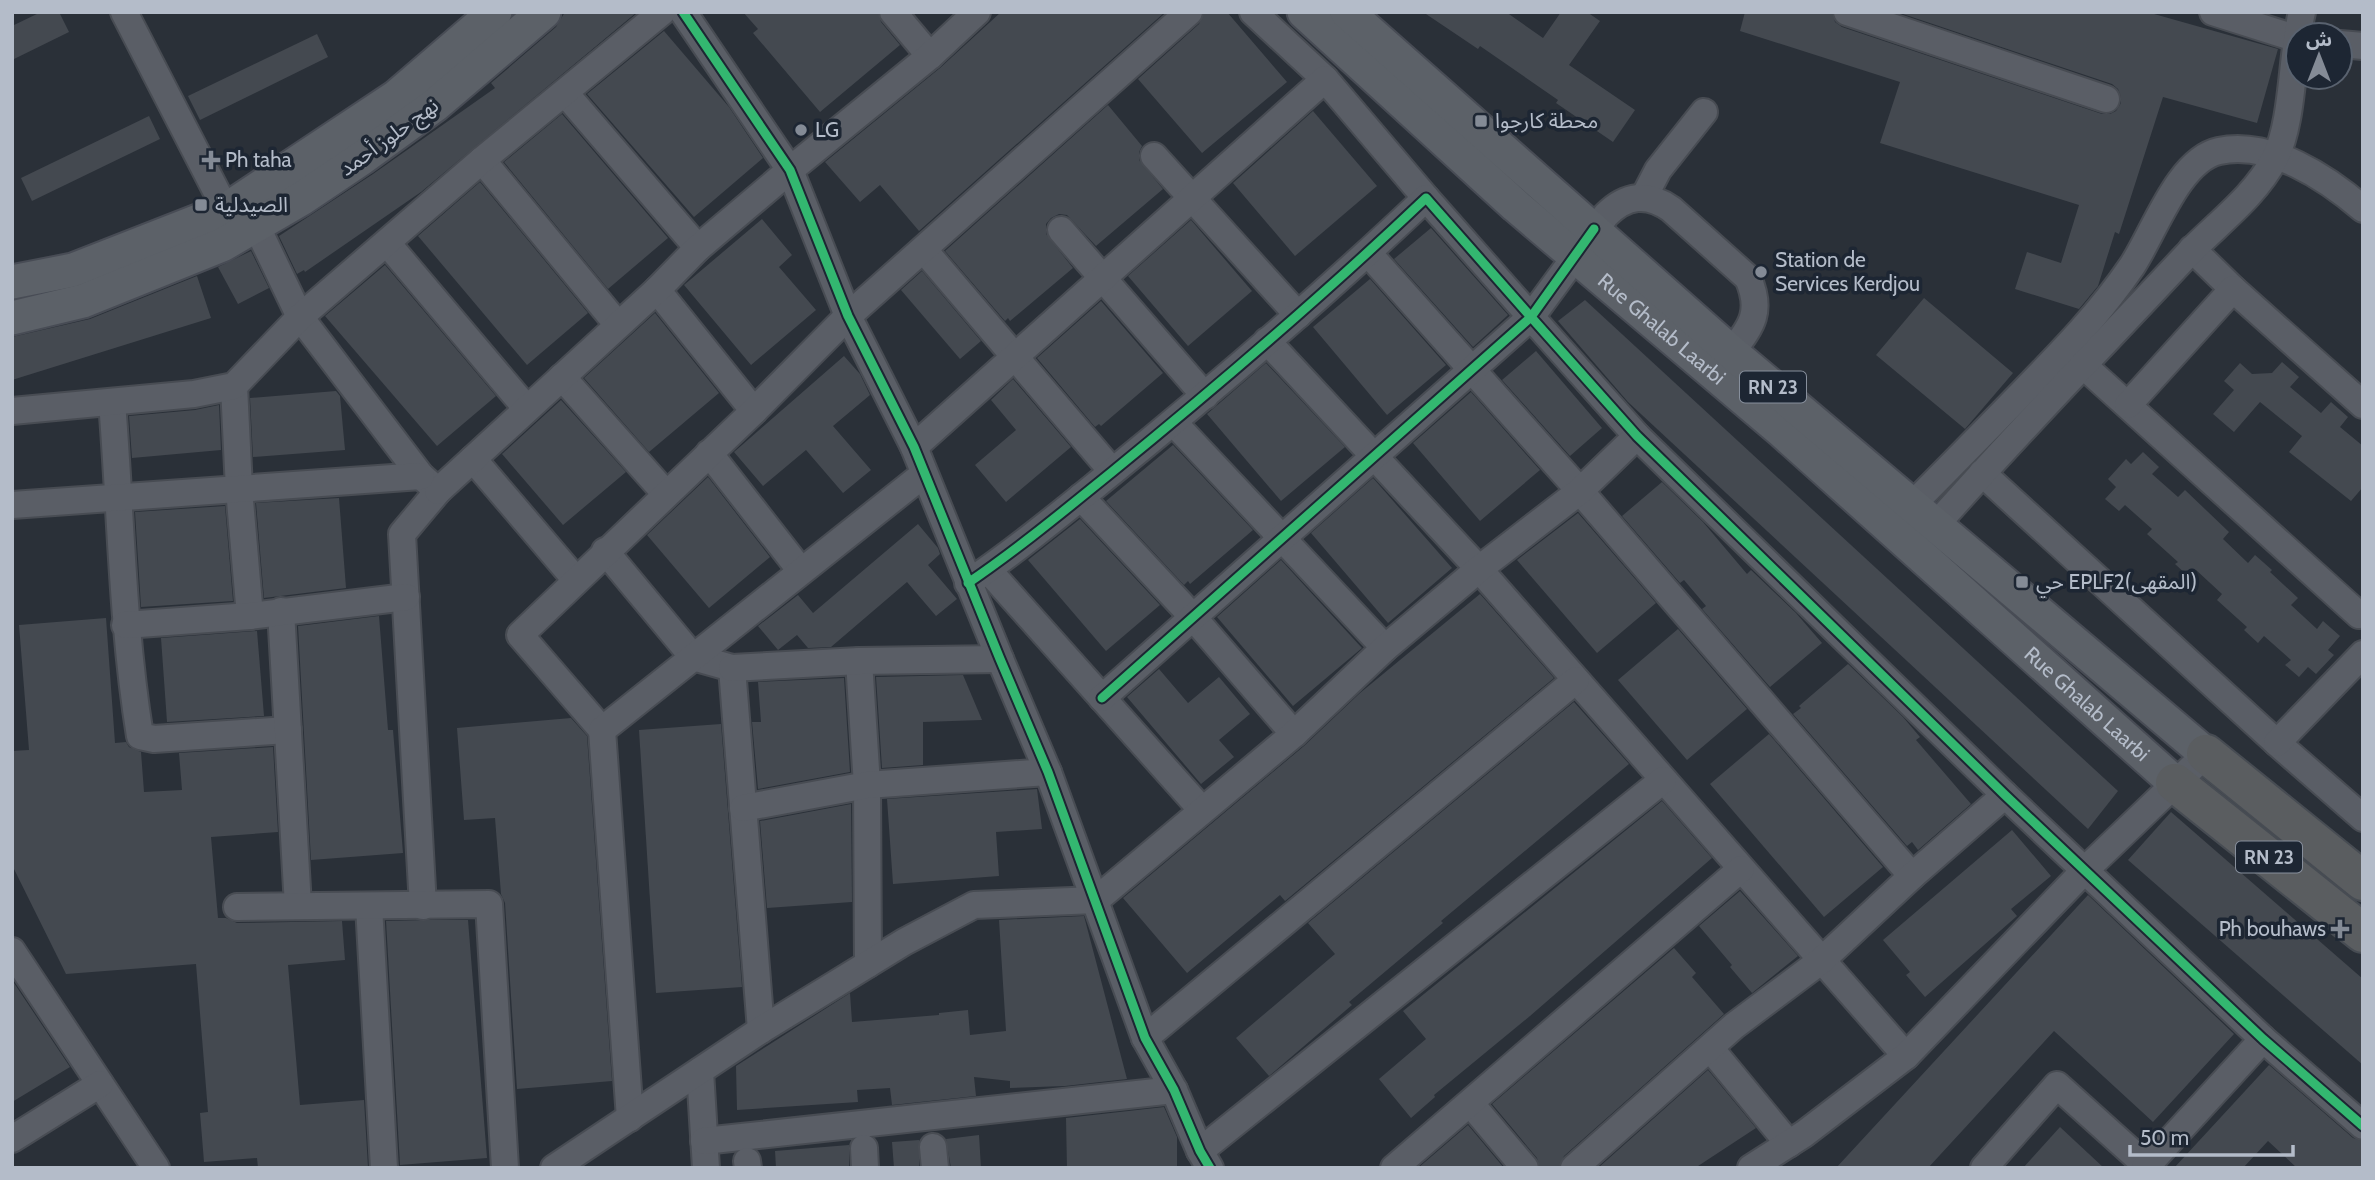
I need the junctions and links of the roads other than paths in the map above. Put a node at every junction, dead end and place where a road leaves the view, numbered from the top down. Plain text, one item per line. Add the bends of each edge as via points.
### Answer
1 (124, 12) edge
2 (495, 12) edge
3 (544, 12) edge
4 (662, 12) edge
5 (683, 12) edge
6 (893, 12) edge
7 (977, 12) edge
8 (1189, 12) edge
9 (1253, 12) edge
10 (1304, 12) edge
11 (1347, 12) edge
12 (1847, 12) edge
13 (2213, 12) edge
14 (2284, 35) edge
15 (930, 56) junction
16 (1325, 79) junction
17 (2290, 91) edge
18 (565, 93) junction
19 (2106, 99) dead end
20 (1704, 112) dead end
21 (1154, 156) dead end
22 (2276, 156) junction
23 (482, 160) junction
24 (790, 170) junction
25 (1191, 197) junction
26 (1644, 197) junction
27 (1426, 198) junction
28 (2363, 209) edge
29 (211, 216) junction
30 (256, 225) junction
31 (1594, 229) junction
32 (1061, 230) dead end
33 (387, 243) junction
34 (698, 248) junction
35 (2192, 249) junction
36 (924, 250) junction
37 (1368, 254) junction
38 (1574, 256) junction
39 (1104, 278) junction
40 (12, 282) edge
41 (2233, 289) junction
42 (657, 290) junction
43 (1298, 315) junction
44 (848, 316) junction
45 (300, 317) junction
46 (1531, 317) junction
47 (12, 318) edge
48 (618, 325) junction
49 (1267, 341) junction
50 (1731, 352) junction
51 (1014, 356) junction
52 (2084, 366) junction
53 (1470, 370) junction
54 (562, 377) junction
55 (234, 386) junction
56 (1751, 387) junction
57 (1205, 396) junction
58 (112, 402) junction
59 (2128, 405) junction
60 (2363, 405) edge
61 (527, 409) junction
62 (12, 411) edge
63 (754, 411) junction
64 (1174, 423) junction
65 (1637, 436) junction
66 (914, 447) junction
67 (709, 453) junction
68 (1375, 456) junction
69 (474, 459) junction
70 (1112, 471) junction
71 (1982, 473) junction
72 (924, 474) junction
73 (430, 483) junction
74 (239, 489) junction
75 (1580, 491) junction
76 (666, 494) junction
77 (1082, 497) junction
78 (119, 498) junction
79 (12, 505) edge
80 (1924, 515) junction
81 (1282, 538) junction
82 (606, 551) junction
83 (1479, 569) junction
84 (801, 571) junction
85 (978, 576) junction
86 (576, 580) junction
87 (406, 597) junction
88 (281, 611) junction
89 (2361, 614) edge
90 (250, 616) junction
91 (1192, 616) junction
92 (125, 625) junction
93 (1385, 648) junction
94 (2363, 654) edge
95 (693, 657) junction
96 (1000, 659) junction
97 (859, 662) junction
98 (732, 668) junction
99 (1576, 680) junction
100 (1102, 698) junction
101 (288, 730) junction
102 (602, 730) junction
103 (1294, 734) junction
104 (2277, 743) junction
105 (2206, 754) junction
106 (1048, 772) junction
107 (1663, 780) junction
108 (2175, 783) junction
109 (867, 785) junction
110 (2005, 795) junction
111 (743, 808) junction
112 (1202, 810) junction
113 (2363, 818) edge
114 (1741, 869) junction
115 (2084, 871) junction
116 (1912, 876) junction
117 (2363, 881) edge
118 (1096, 900) junction
119 (237, 906) dead end
120 (299, 906) junction
121 (369, 906) junction
122 (423, 906) junction
123 (2363, 933) edge
124 (12, 951) edge
125 (1822, 960) junction
126 (869, 964) junction
127 (761, 1030) junction
128 (1145, 1038) junction
129 (2263, 1039) junction
130 (1710, 1048) junction
131 (1906, 1056) junction
132 (700, 1070) junction
133 (100, 1084) junction
134 (1174, 1090) junction
135 (1471, 1104) junction
136 (630, 1118) junction
137 (2363, 1126) edge
138 (12, 1139) edge
139 (704, 1141) junction
140 (1789, 1144) junction
141 (1205, 1159) edge
142 (1404, 1164) edge
143 (2146, 1167) edge
144 (156, 1168) edge
145 (384, 1168) edge
146 (505, 1168) edge
147 (554, 1168) edge
148 (706, 1168) edge
149 (1525, 1168) edge
150 (1574, 1168) edge
151 (1751, 1168) edge
152 (1984, 1168) edge

1 - 29 street
2 - 29 main road, نهج حلوز أحمد via 396,97
3 - 30 main road, نهج حلوز أحمد via 435,105 302,199
4 - 18 street
5 - 24 street
6 - 15 street
7 - 15 street
8 - 36 street
9 - 16 street
10 - 38 main road, Rue Ghalab Laarbi
11 - 31 main road, Rue Ghalab Laarbi / RN 23
12 - 19 street
13 - 14 street
15 - 24 street
16 - 25 street
16 - 27 street
17 - 22 street
18 - 23 street
18 - 34 street
20 - 26 street via 1658,170
21 - 25 street
22 - 28 street via 2323,177
22 - 35 street via 2241,203
22 - 80 street via 2220,151 2190,167 2144,248 2096,315
23 - 33 street
23 - 48 street
24 - 34 street
24 - 44 street
25 - 39 street
25 - 43 street
26 - 31 street via 1616,205
26 - 50 street via 1671,209 1748,278 1754,293 1752,324
27 - 37 street
27 - 46 street
29 - 30 street
29 - 40 main road, نهج حلوز أحمد via 72,270
30 - 45 street
30 - 47 main road, نهج حلوز أحمد via 222,245 83,301
31 - 38 street
31 - 50 main road, Rue Ghalab Laarbi / RN 23
32 - 39 street
33 - 45 street
33 - 61 street
34 - 42 street
35 - 41 street
35 - 52 street
36 - 44 street
36 - 51 street
37 - 43 street
37 - 53 street
38 - 46 street
38 - 56 main road, Rue Ghalab Laarbi
39 - 51 street
39 - 57 street
41 - 59 street
41 - 60 street
42 - 48 street
42 - 63 street
43 - 49 street
44 - 63 street
44 - 66 street
45 - 55 street
45 - 73 street
46 - 53 street
46 - 65 street
48 - 54 street
49 - 57 street
49 - 68 street
50 - 56 main road, Rue Ghalab Laarbi / RN 23
51 - 66 street
51 - 70 street
52 - 59 street
52 - 71 street
53 - 68 street
53 - 75 street
54 - 61 street
54 - 76 street
55 - 58 street
55 - 74 street
56 - 80 main road, Rue Ghalab Laarbi / RN 23
56 - 108 main road, Rue Ghalab Laarbi
57 - 64 street
58 - 62 street
58 - 78 street
59 - 89 street
61 - 69 street
63 - 67 street
64 - 70 street
64 - 81 street
65 - 75 street
65 - 110 street
66 - 72 street
67 - 76 street
67 - 84 street
68 - 81 street
68 - 83 street
69 - 73 street
69 - 86 street
70 - 77 street
71 - 80 street
71 - 104 street
72 - 84 street
72 - 85 street
73 - 74 street
73 - 87 street via 402,534
74 - 78 street
74 - 90 street
75 - 83 street
75 - 116 street
76 - 82 street
77 - 85 street
77 - 91 street
78 - 79 street
78 - 92 street
80 - 105 main road, Rue Ghalab Laarbi / RN 23
81 - 91 street
81 - 93 street
82 - 86 street
82 - 95 street
83 - 93 street
83 - 99 street
84 - 95 street
85 - 96 street
85 - 100 street
86 - 102 street via 520,635
87 - 88 street
87 - 122 street
88 - 90 street
88 - 101 street
89 - 94 street via 2353,631
90 - 92 street
91 - 100 street
91 - 103 street
92 - 101 street via 140,736 154,739
93 - 103 street
94 - 104 street
95 - 98 street
95 - 102 street
96 - 97 street
96 - 106 street
97 - 98 street
97 - 109 street
98 - 111 street
99 - 107 street
99 - 128 street
100 - 112 street
101 - 120 street
102 - 136 street
103 - 112 street
104 - 113 street
105 - 108 street
105 - 117 highway, RN 23
106 - 109 street
106 - 118 street
107 - 114 street
107 - 141 street
108 - 115 street
108 - 123 highway, RN 23
109 - 111 street
109 - 126 street
110 - 115 street
110 - 116 street
111 - 127 street
112 - 118 street
114 - 125 street
114 - 135 street
115 - 129 street
115 - 131 street
116 - 125 street
118 - 126 street via 974,905
118 - 128 street
119 - 120 street
120 - 121 street
121 - 122 street
121 - 145 street
122 - 146 street via 489,904
124 - 133 street
125 - 130 street
125 - 131 street
126 - 127 street
127 - 132 street
128 - 134 street
129 - 137 street
129 - 143 street
130 - 140 street
130 - 150 street
131 - 140 street
132 - 136 street
132 - 139 street
133 - 138 street
133 - 144 street
134 - 139 street
134 - 141 street
135 - 142 street
135 - 149 street
136 - 147 street
139 - 148 street
140 - 151 street
143 - 152 street via 2057,1085

